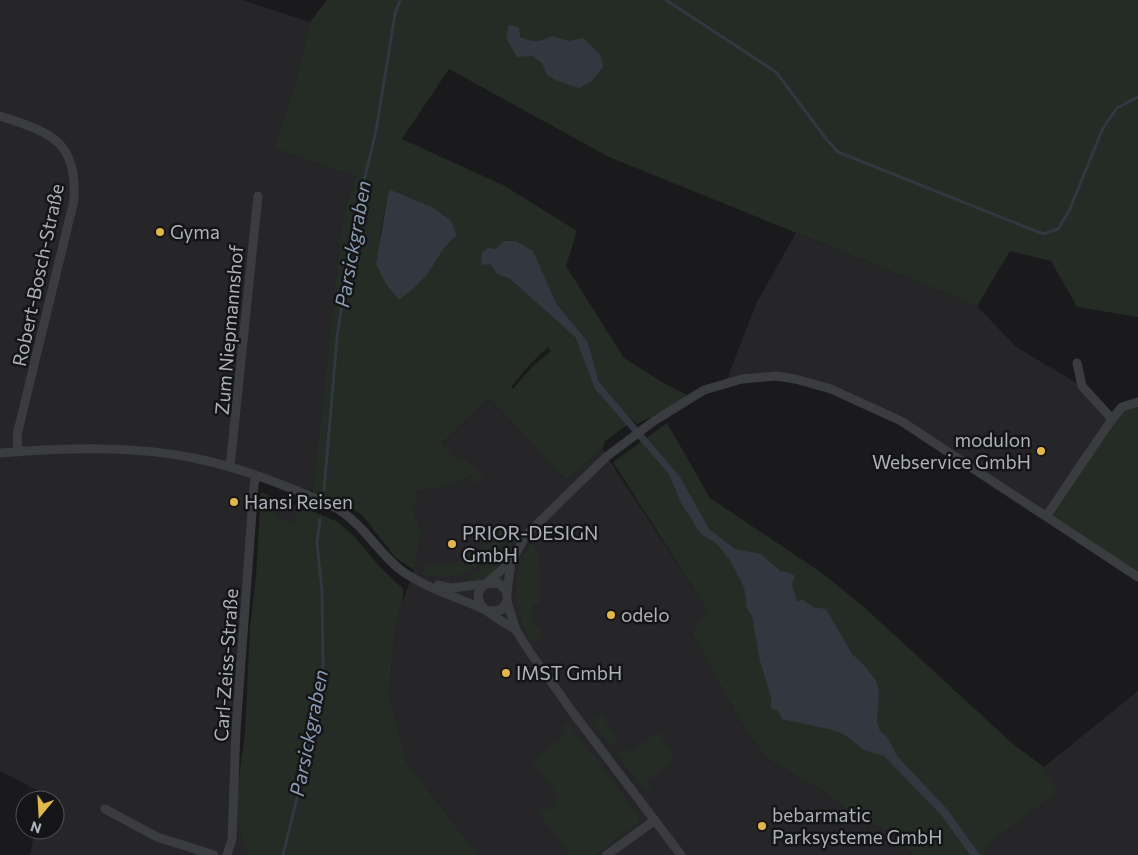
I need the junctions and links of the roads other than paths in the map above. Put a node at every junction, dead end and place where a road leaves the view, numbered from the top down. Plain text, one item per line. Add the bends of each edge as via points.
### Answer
1 (0, 116) edge
2 (258, 196) dead end
3 (1077, 363) dead end
4 (1138, 402) edge
5 (1112, 419) junction
6 (18, 452) junction
7 (0, 453) edge
8 (230, 467) junction
9 (256, 477) junction
10 (1047, 515) junction
11 (511, 562) junction
12 (1138, 578) edge
13 (423, 583) junction
14 (486, 583) junction
15 (507, 592) junction
16 (507, 602) junction
17 (486, 610) junction
18 (516, 630) junction
19 (104, 809) dead end
20 (655, 820) junction
21 (214, 855) edge
22 (227, 855) edge
23 (607, 855) edge
24 (681, 855) edge

1 - 6 street, Robert-Bosch-Straße via 44,131 58,141 69,156 75,177 74,200 17,435
2 - 8 street, Zum Niepmannshof
3 - 5 street via 1082,386
4 - 5 street via 1122,407
5 - 10 street
6 - 7 street
6 - 8 street via 106,449 156,452
8 - 9 street
9 - 13 street via 338,509 353,519 400,570
9 - 22 street, Carl-Zeiss-Straße via 236,730 232,839
10 - 11 street via 901,421 830,390 776,376 742,379 704,390 644,428 606,457 526,535
10 - 12 street
11 - 14 street
11 - 15 street
13 - 14 street via 451,588
13 - 17 street
14 - 15 street via 499,583
14 - 17 street via 478,596
15 - 16 street
16 - 17 street via 501,610
16 - 18 street
17 - 18 street
18 - 20 street via 574,714
19 - 21 street via 157,837
20 - 23 street
20 - 24 street

